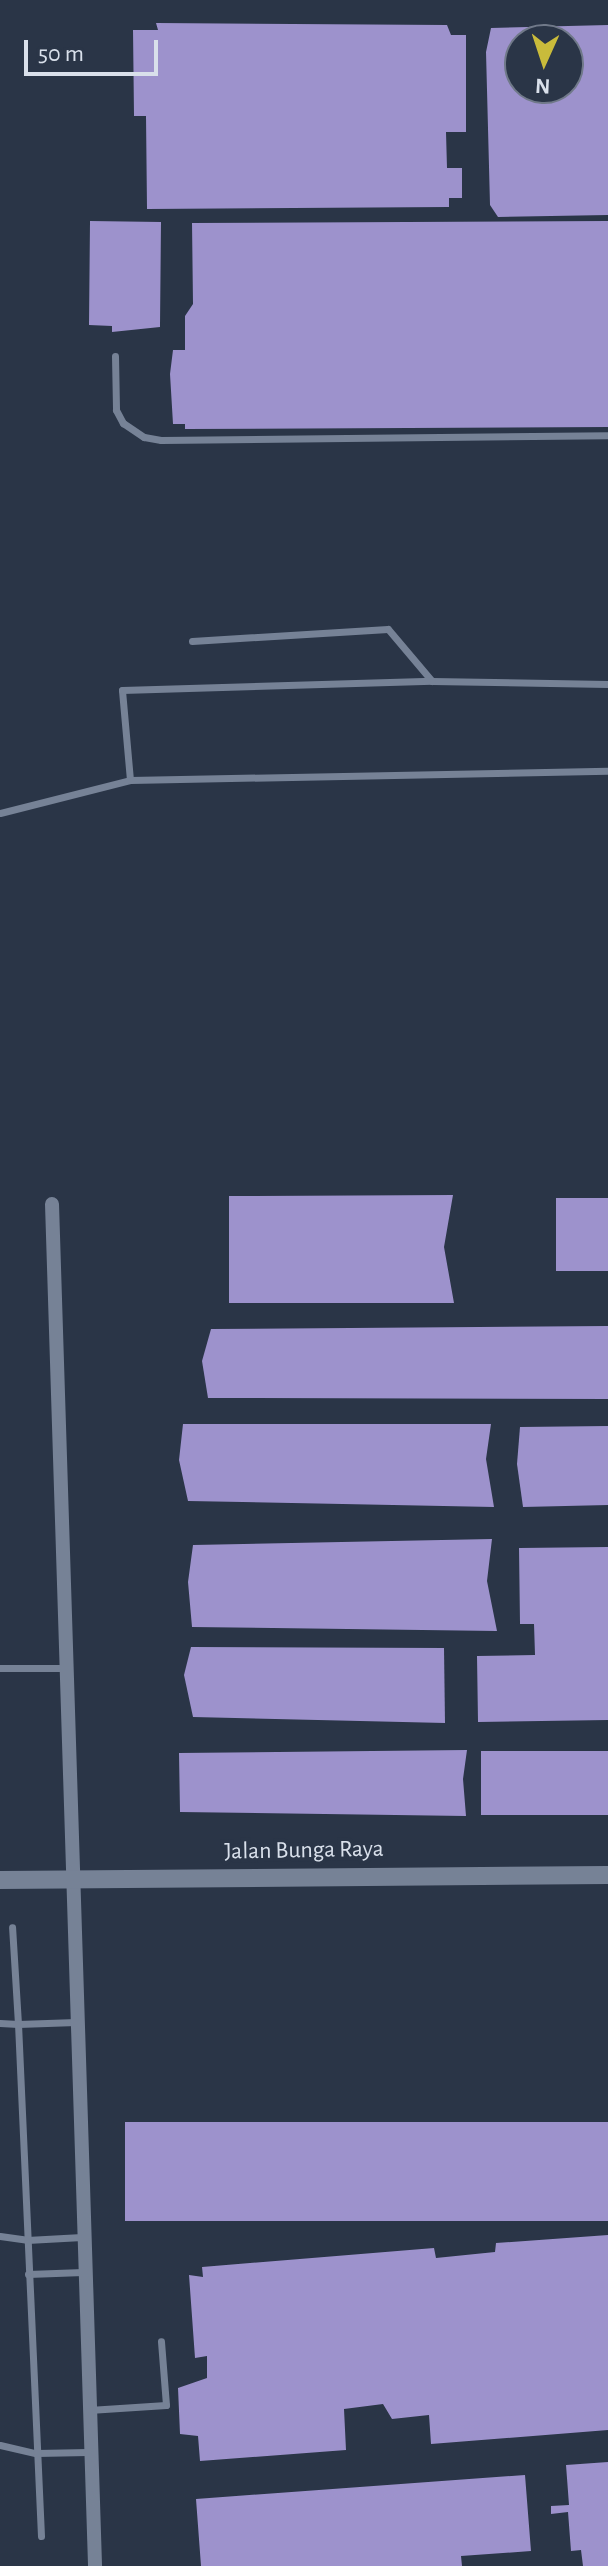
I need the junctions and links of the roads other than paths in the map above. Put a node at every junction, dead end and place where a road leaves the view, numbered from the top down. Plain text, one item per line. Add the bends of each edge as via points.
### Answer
1 (115, 356) dead end
2 (608, 435) edge
3 (192, 641) dead end
4 (432, 681) junction
5 (608, 684) edge
6 (608, 771) edge
7 (130, 780) junction
8 (0, 813) edge
9 (52, 1204) dead end
10 (0, 1668) edge
11 (66, 1668) junction
12 (608, 1875) edge
13 (73, 1879) junction
14 (0, 1880) edge
15 (12, 1927) dead end
16 (76, 2022) junction
17 (0, 2023) edge
18 (18, 2024) junction
19 (0, 2236) edge
20 (82, 2237) junction
21 (27, 2240) junction
22 (83, 2272) junction
23 (28, 2274) junction
24 (161, 2341) dead end
25 (86, 2410) junction
26 (0, 2445) edge
27 (88, 2452) junction
28 (36, 2453) junction
29 (41, 2536) dead end
30 (95, 2566) edge

1 - 2 lane via 116,410 123,423 144,437 161,440
3 - 4 lane via 388,629
4 - 5 lane
4 - 7 lane via 122,690
6 - 7 lane
7 - 8 lane
9 - 11 street
10 - 11 lane
11 - 13 street
12 - 13 street, Jalan Bunga Raya
13 - 14 street, Jalan Bunga Raya
13 - 16 street
15 - 18 lane
16 - 18 lane
16 - 20 street
17 - 18 lane
18 - 21 lane
19 - 21 lane
20 - 21 lane
20 - 22 street
21 - 23 lane
22 - 23 lane
22 - 25 street
23 - 28 lane
24 - 25 lane via 166,2405
25 - 27 street
26 - 28 lane
27 - 28 lane
27 - 30 street
28 - 29 lane

